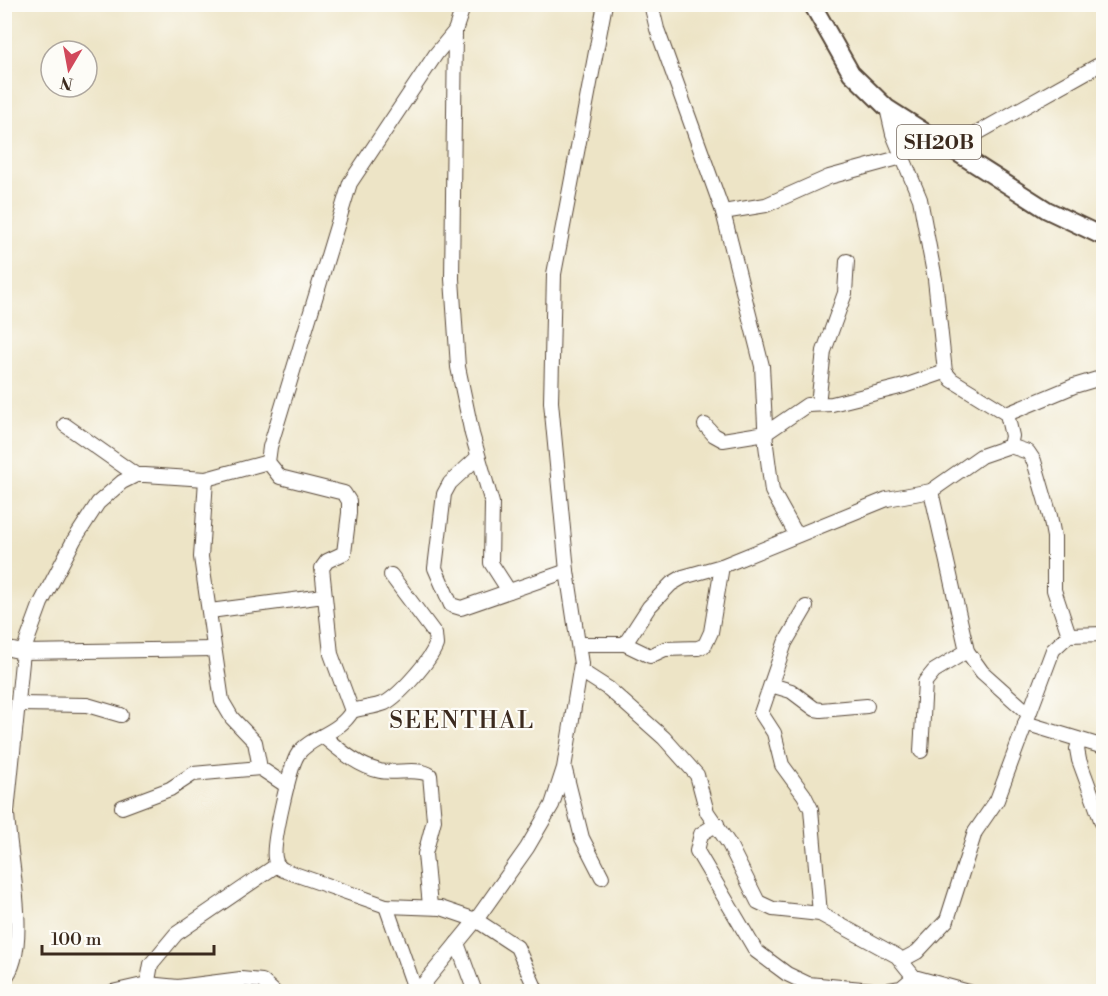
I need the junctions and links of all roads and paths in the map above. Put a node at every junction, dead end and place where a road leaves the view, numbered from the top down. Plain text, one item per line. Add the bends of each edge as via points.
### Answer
1 (464, 4) edge
2 (605, 4) edge
3 (651, 4) edge
4 (812, 4) edge
5 (455, 32) junction
6 (1097, 66) dead end
7 (887, 108) junction
8 (949, 149) junction
9 (902, 157) junction
10 (723, 212) junction
11 (1104, 237) edge
12 (847, 261) dead end
13 (945, 372) junction
14 (1104, 377) edge
15 (818, 404) junction
16 (1006, 414) junction
17 (65, 425) dead end
18 (705, 425) dead end
19 (766, 433) junction
20 (1010, 446) junction
21 (478, 457) junction
22 (268, 462) junction
23 (135, 475) junction
24 (206, 479) junction
25 (931, 491) junction
26 (796, 534) junction
27 (722, 566) junction
28 (567, 571) junction
29 (391, 575) dead end
30 (508, 591) junction
31 (324, 596) junction
32 (806, 607) dead end
33 (210, 611) junction
34 (1104, 634) edge
35 (1069, 635) junction
36 (579, 644) junction
37 (625, 644) junction
38 (4, 648) edge
39 (213, 649) junction
40 (967, 651) junction
41 (23, 652) junction
42 (581, 671) junction
43 (771, 685) junction
44 (18, 704) junction
45 (867, 705) dead end
46 (352, 711) junction
47 (121, 715) dead end
48 (1026, 718) junction
49 (324, 737) junction
50 (1080, 740) junction
51 (1104, 747) edge
52 (921, 751) dead end
53 (260, 768) junction
54 (564, 768) junction
55 (287, 786) junction
56 (122, 807) dead end
57 (6, 812) edge
58 (717, 824) junction
59 (1104, 828) edge
60 (277, 865) junction
61 (602, 877) dead end
62 (386, 906) junction
63 (430, 906) junction
64 (11, 908) edge
65 (820, 914) junction
66 (476, 920) junction
67 (457, 942) junction
68 (902, 960) junction
69 (914, 977) junction
70 (4, 979) edge
71 (938, 984) junction
72 (147, 988) edge
73 (270, 988) edge
74 (868, 990) edge
75 (112, 992) edge
76 (280, 992) edge
77 (417, 992) edge
78 (475, 992) edge
79 (537, 992) edge
80 (925, 992) edge
81 (969, 992) edge

1 - 5 street
2 - 28 street via 554,274 551,402
3 - 10 street
4 - 7 main road, SH20B via 851,73
5 - 21 street via 452,279 458,367
5 - 22 street via 436,54 350,183
6 - 8 street
7 - 8 main road, SH20B
7 - 9 street
8 - 11 main road, SH20B via 1047,210
9 - 10 street via 829,177 766,206
9 - 13 street via 924,217
10 - 19 street via 762,366
12 - 15 street via 845,293 824,351
13 - 15 street via 904,386
13 - 16 street
14 - 16 street
15 - 19 street via 802,407
16 - 20 street via 1012,436
17 - 23 street
18 - 19 street via 723,440
19 - 26 street via 774,498
20 - 25 street via 981,456
20 - 35 street via 1028,452 1034,461 1054,537 1054,590
21 - 30 street via 492,503 491,563
21 - 30 street via 450,483 444,494 435,561 437,576 447,600 455,608
22 - 24 street
22 - 31 street via 280,477 335,489 349,501 344,553 322,568
23 - 24 street
23 - 41 street via 111,489 80,531 41,603
24 - 33 street via 201,556
25 - 26 street via 887,499
25 - 40 street
26 - 27 street
27 - 37 street via 671,584 649,607
27 - 37 street via 711,632 705,645 665,649 650,656
28 - 30 street
28 - 36 street
29 - 46 street via 435,634 436,645 393,698
31 - 33 street
31 - 46 street via 331,654
32 - 43 street via 785,643
33 - 39 street
34 - 35 street
35 - 48 street via 1047,660
36 - 37 street
36 - 42 street
38 - 41 street
39 - 41 street
39 - 53 street via 222,701 255,742
40 - 48 street
40 - 52 street via 934,671 925,682
41 - 44 street
42 - 54 street
42 - 58 street via 609,689 664,738 697,775 704,807
43 - 45 street via 790,691 814,709
43 - 65 street via 761,713 778,742 782,765 811,809
44 - 47 street via 87,705
44 - 57 street
46 - 49 street
48 - 50 street
48 - 68 street via 997,800 975,832 947,920 917,952
49 - 55 street via 298,754
49 - 63 street via 369,768 391,773 425,771 430,775 434,820 424,854
50 - 51 street
50 - 59 street via 1079,760
53 - 55 street
53 - 56 street via 193,774 170,789
54 - 61 street via 582,838
54 - 66 street via 552,805
55 - 60 street via 274,853
57 - 64 street
58 - 65 street via 758,902 773,909
58 - 74 street via 701,834 697,851 756,951 799,981
60 - 62 street
60 - 72 street via 176,934 151,964
62 - 63 street
62 - 77 street
63 - 66 street
64 - 70 street via 15,962
65 - 68 street
66 - 67 street
66 - 79 street via 517,947
67 - 77 street
67 - 78 street
68 - 69 street
69 - 71 street
69 - 74 street via 894,990
71 - 80 street
71 - 81 street
72 - 73 street via 241,979
72 - 75 street
73 - 76 street

